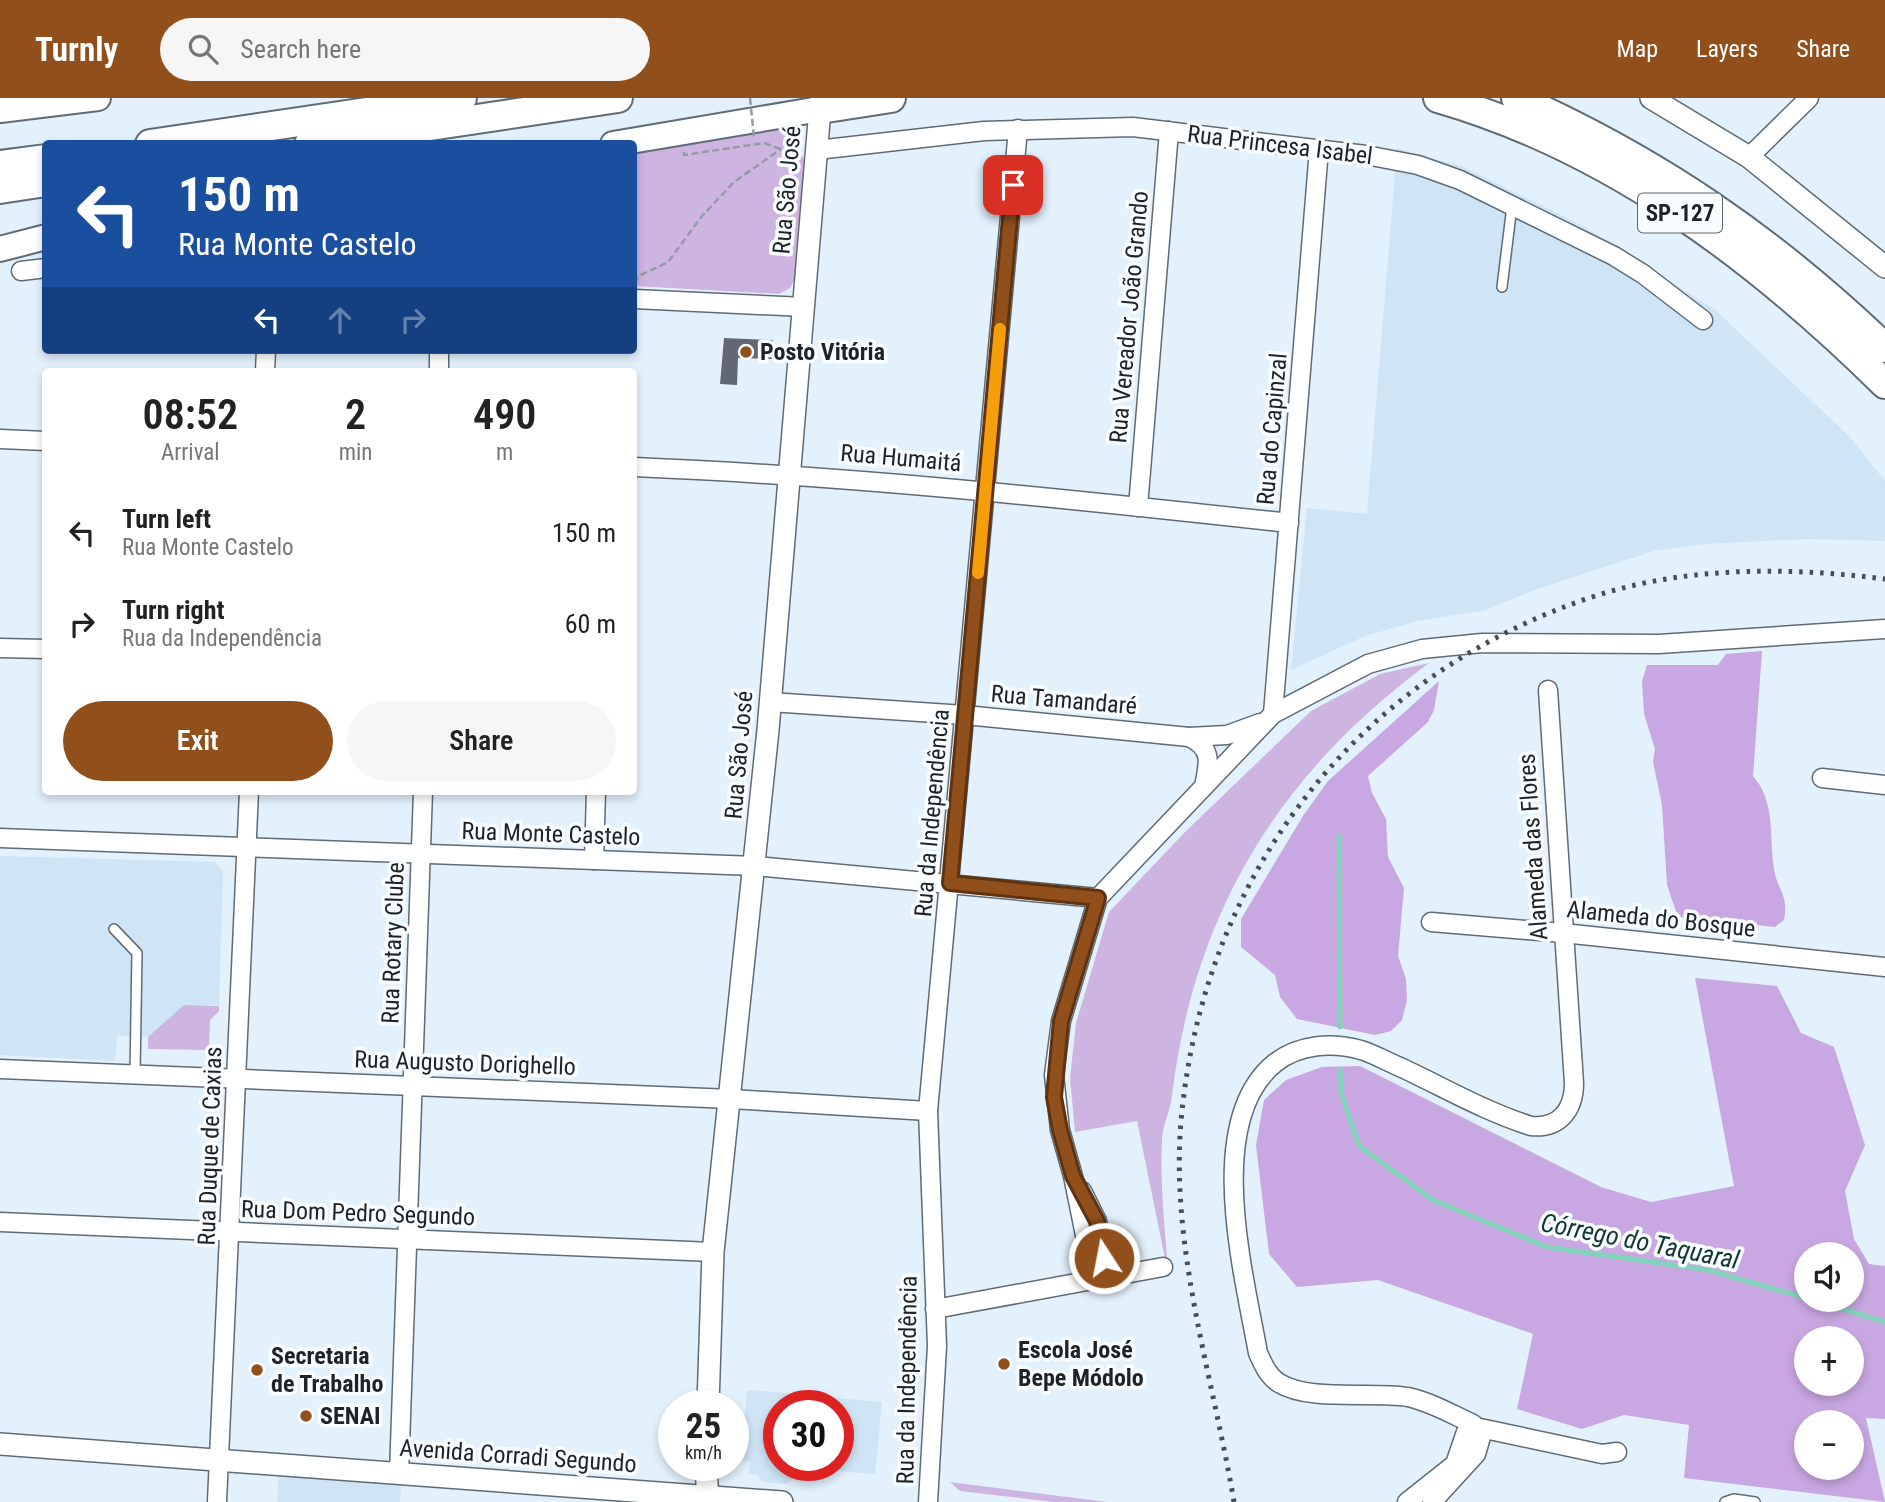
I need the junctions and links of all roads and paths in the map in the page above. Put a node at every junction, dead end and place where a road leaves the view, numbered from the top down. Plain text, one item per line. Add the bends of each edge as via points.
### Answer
1 (98, 98) edge
2 (462, 98) edge
3 (618, 98) edge
4 (750, 98) edge
5 (891, 98) edge
6 (1438, 98) edge
7 (1516, 98) edge
8 (1651, 98) edge
9 (1809, 98) edge
10 (820, 109) junction
11 (0, 110) edge
12 (1018, 129) junction
13 (1169, 131) junction
14 (754, 136) dead end
15 (177, 140) edge
16 (336, 140) edge
17 (637, 140) edge
18 (750, 145) dead end
19 (781, 149) junction
20 (1319, 149) junction
21 (817, 156) junction
22 (1749, 157) junction
23 (42, 160) edge
24 (0, 165) edge
25 (42, 184) edge
26 (0, 189) edge
27 (1512, 206) junction
28 (42, 238) edge
29 (0, 249) edge
30 (1882, 257) edge
31 (42, 268) edge
32 (21, 271) dead end
33 (637, 279) edge
34 (1502, 287) dead end
35 (637, 299) edge
36 (804, 307) junction
37 (1703, 320) dead end
38 (1885, 348) edge
39 (1885, 384) edge
40 (0, 439) edge
41 (42, 442) edge
42 (637, 467) edge
43 (790, 474) junction
44 (986, 490) junction
45 (1138, 507) junction
46 (1289, 523) junction
47 (1885, 629) edge
48 (0, 648) edge
49 (42, 649) edge
50 (1548, 690) dead end
51 (770, 702) junction
52 (965, 715) junction
53 (1270, 717) junction
54 (1189, 737) junction
55 (1822, 778) dead end
56 (1885, 785) edge
57 (1203, 786) junction
58 (248, 795) edge
59 (423, 795) edge
60 (596, 795) edge
61 (0, 838) edge
62 (246, 847) junction
63 (421, 854) junction
64 (594, 860) junction
65 (755, 866) junction
66 (950, 883) junction
67 (1098, 898) junction
68 (1431, 922) dead end
69 (114, 929) dead end
70 (1563, 933) junction
71 (1885, 967) edge
72 (0, 1069) edge
73 (135, 1073) junction
74 (237, 1077) junction
75 (413, 1085) junction
76 (731, 1099) junction
77 (928, 1111) junction
78 (0, 1222) edge
79 (230, 1232) junction
80 (407, 1239) junction
81 (713, 1252) junction
82 (1163, 1266) dead end
83 (1101, 1278) junction
84 (936, 1309) junction
85 (708, 1390) edge
86 (1475, 1430) junction
87 (0, 1444) edge
88 (1617, 1451) dead end
89 (221, 1459) junction
90 (399, 1474) junction
91 (707, 1481) edge
92 (708, 1499) edge
93 (761, 1501) edge
94 (217, 1502) edge
95 (782, 1502) edge
96 (928, 1502) edge
97 (1407, 1502) edge
98 (1432, 1502) edge
99 (1725, 1502) edge
100 (1755, 1502) edge

1 - 11 main road
2 - 15 highway
3 - 16 highway
4 - 14 path, bridge
5 - 10 highway
6 - 39 highway, SP-127 via 1529,131 1672,207 1776,284
7 - 38 highway, SP-127 via 1692,190 1798,269
8 - 22 street
9 - 22 street
10 - 17 main road
10 - 21 street, Rua São José
12 - 13 street, Rua Princesa Isabel via 1133,127
12 - 21 street, Rua Princesa Isabel
12 - 44 street, Rua da Independência
13 - 20 street, Rua Princesa Isabel
13 - 45 street, Rua Vereador João Grando
18 - 19 path via 764,143
19 - 21 path
19 - 33 path via 734,182 668,262
20 - 27 street, Rua Princesa Isabel via 1418,165
20 - 46 street, Rua do Capinzal
21 - 36 street, Rua São José
22 - 30 street
23 - 24 highway
25 - 26 highway
27 - 34 lane
27 - 37 street, Rua Princesa Isabel via 1614,256
28 - 29 main road
31 - 32 street
35 - 36 street
36 - 43 street, Rua São José
40 - 41 street
42 - 43 street, Rua Humaitá
43 - 44 street, Rua Humaitá
43 - 51 street, Rua São José
44 - 45 street, Rua Humaitá
44 - 52 street, Rua da Independência
45 - 46 street, Rua Humaitá
46 - 53 street, Rua do Capinzal
47 - 53 street via 1659,645 1482,643 1422,649 1368,664
48 - 49 street
50 - 70 street, Alameda das Flores
51 - 52 street, Rua Tamandaré
51 - 65 street, Rua São José
52 - 54 street, Rua Tamandaré
52 - 66 street, Rua da Independência
53 - 54 street, Rua Tamandaré via 1227,735
53 - 57 street
54 - 57 street via 1203,743 1208,752
55 - 56 street
57 - 67 street
58 - 62 street, Rua Duque de Caxias
59 - 63 street, Rua Rotary Clube
60 - 64 street
61 - 62 street, Rua Monte Castelo
62 - 63 street, Rua Monte Castelo
62 - 74 street, Rua Duque de Caxias
63 - 64 street, Rua Monte Castelo
63 - 75 street, Rua Rotary Clube
64 - 65 street, Rua Monte Castelo
65 - 66 street, Rua Monte Castelo
65 - 76 street, Rua São José
66 - 67 street, Rua Monte Castelo
66 - 77 street, Rua da Independência
67 - 83 street via 1061,1021 1054,1075 1060,1130 1073,1176 1097,1221
68 - 70 street, Alameda do Bosque
69 - 73 lane via 137,953
70 - 71 street, Alameda do Bosque
70 - 86 street, Alameda das Flores via 1574,1083 1571,1104 1558,1121 1541,1127 1522,1123 1362,1050 1327,1045 1284,1056 1262,1074 1237,1129 1239,1245 1258,1353 1265,1369 1277,1382 1296,1390 1429,1402
72 - 73 street, Rua Augusto Dorighello
73 - 74 street, Rua Augusto Dorighello
74 - 75 street, Rua Augusto Dorighello
74 - 79 street, Rua Duque de Caxias
75 - 76 street, Rua Augusto Dorighello
75 - 80 street, Rua Rotary Clube
76 - 77 street, Rua Augusto Dorighello
76 - 81 street, Rua São José
77 - 84 street, Rua da Independência
78 - 79 street, Rua Dom Pedro Segundo
79 - 80 street, Rua Dom Pedro Segundo
79 - 89 street, Rua Duque de Caxias
80 - 81 street, Rua Dom Pedro Segundo
80 - 90 street, Rua Rotary Clube
81 - 85 street, Rua São José
82 - 83 street
83 - 84 street
84 - 96 street, Rua da Independência
86 - 88 street via 1602,1454
86 - 97 street via 1455,1464
86 - 98 street via 1476,1454
87 - 89 street, Avenida Corradi Segundo
89 - 90 street, Avenida Corradi Segundo
89 - 94 street, Rua Duque de Caxias
90 - 92 street, Avenida Corradi Segundo
91 - 92 street
92 - 93 street, Avenida Corradi Segundo
93 - 95 street, Avenida Corradi Segundo
99 - 100 lane

